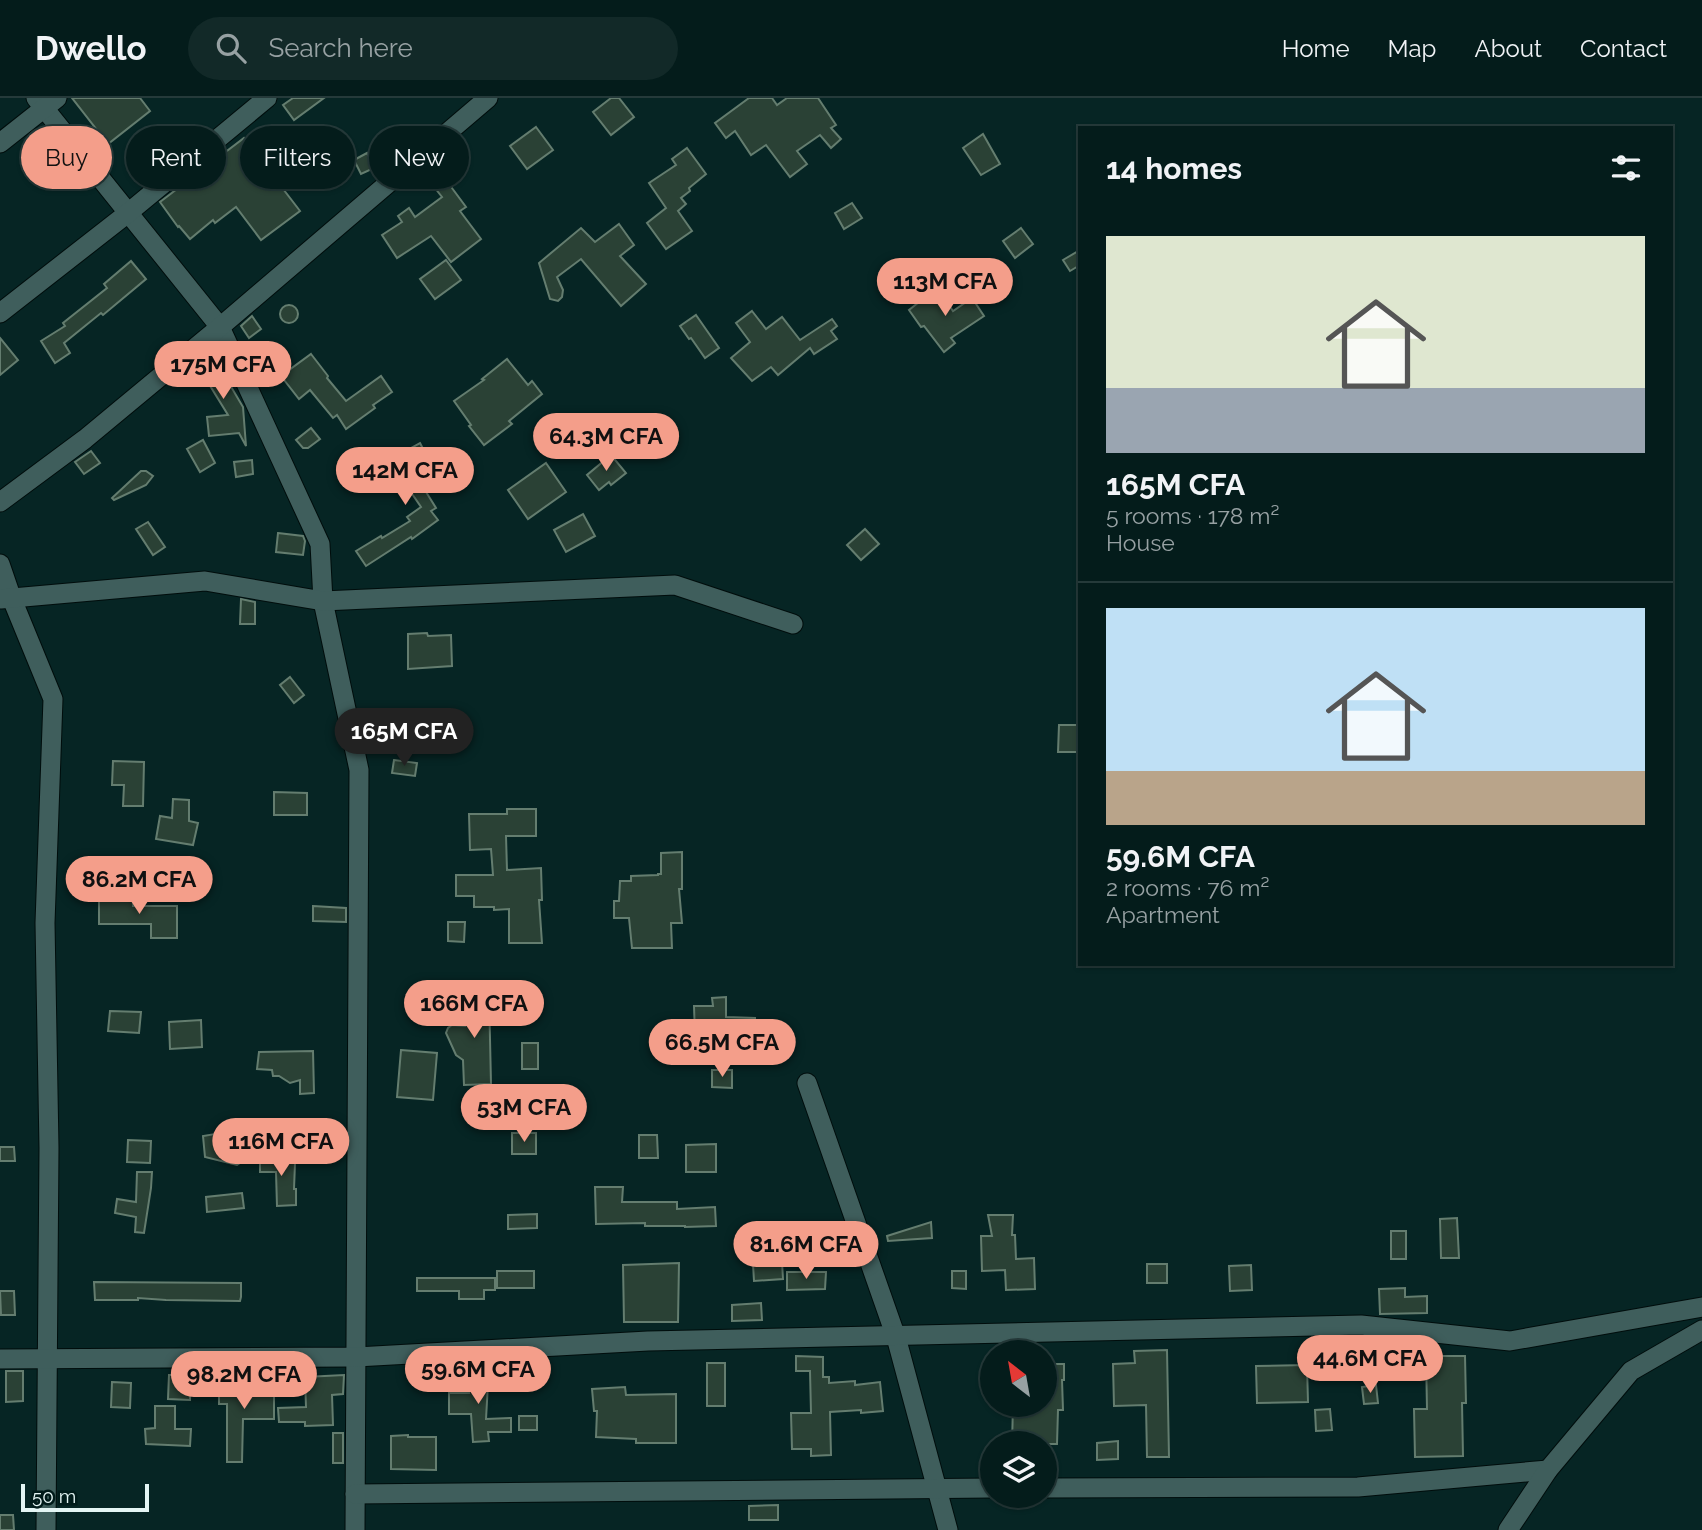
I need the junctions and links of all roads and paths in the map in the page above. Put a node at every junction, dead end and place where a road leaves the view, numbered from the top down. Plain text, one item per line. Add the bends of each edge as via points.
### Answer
1 (267, 98) edge
2 (488, 98) edge
3 (46, 102) edge
4 (0, 144) edge
5 (128, 213) junction
6 (0, 313) edge
7 (220, 327) junction
8 (0, 502) edge
9 (0, 564) edge
10 (6, 599) edge
11 (323, 601) junction
12 (793, 624) dead end
13 (807, 1083) dead end
14 (1702, 1307) edge
15 (1702, 1330) edge
16 (896, 1337) junction
17 (48, 1357) junction
18 (356, 1357) junction
19 (0, 1359) edge
20 (1548, 1470) junction
21 (937, 1488) junction
22 (980, 1488) edge
23 (1057, 1488) edge
24 (355, 1494) junction
25 (46, 1530) edge
26 (355, 1530) edge
27 (948, 1530) edge
28 (1508, 1530) edge

1 - 5 street
2 - 7 street
3 - 4 street
3 - 5 street
5 - 6 street
5 - 7 street
7 - 8 street via 85,439
7 - 11 street via 320,544
9 - 10 street
10 - 11 street via 205,582
10 - 17 street via 53,699 45,923
11 - 12 street via 675,585
11 - 18 street via 359,770
13 - 16 street
14 - 16 street via 1510,1341 1361,1325
15 - 20 street via 1631,1371
16 - 18 street via 648,1341
16 - 21 street
17 - 18 street
17 - 19 street
17 - 25 street
18 - 24 street
20 - 23 street via 1358,1487
20 - 28 street
21 - 22 street
21 - 24 street
21 - 27 street
24 - 26 street

